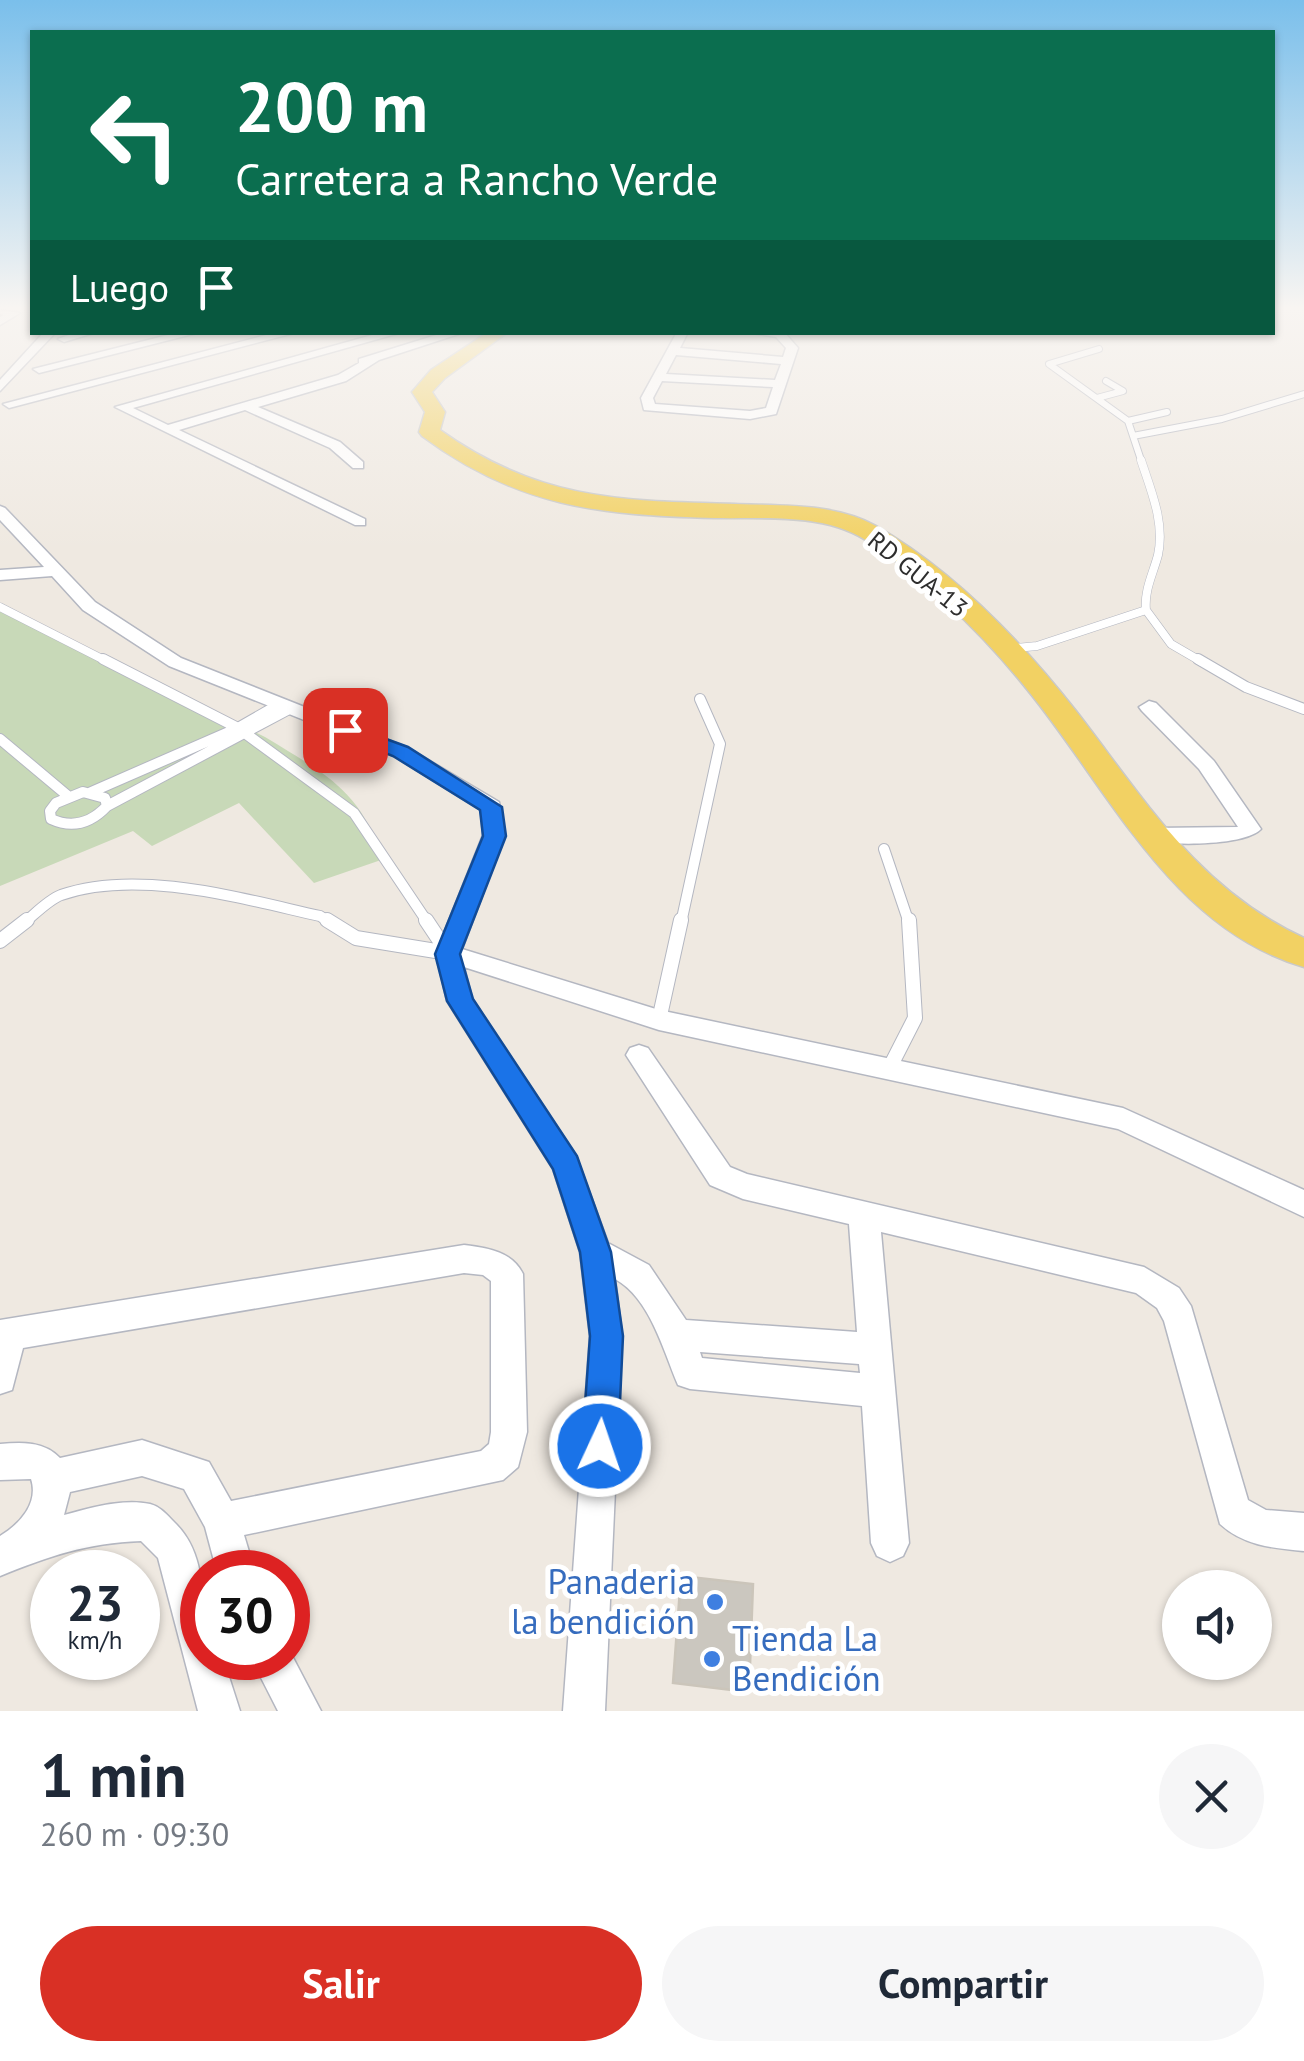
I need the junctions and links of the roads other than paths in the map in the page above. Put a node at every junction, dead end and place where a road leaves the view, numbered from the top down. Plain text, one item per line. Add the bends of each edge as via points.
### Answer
1 (64, 390) edge
2 (185, 390) edge
3 (301, 390) edge
4 (424, 390) edge
5 (651, 390) edge
6 (780, 390) edge
7 (1086, 390) edge
8 (1121, 390) edge
9 (1304, 394) edge
10 (1097, 398) junction
11 (9, 404) dead end
12 (244, 406) junction
13 (1168, 412) dead end
14 (1128, 421) junction
15 (168, 429) junction
16 (1133, 436) junction
17 (358, 465) dead end
18 (0, 511) edge
19 (360, 522) dead end
20 (58, 572) junction
21 (0, 574) edge
22 (0, 607) edge
23 (1146, 610) junction
24 (1007, 649) junction
25 (700, 699) dead end
26 (284, 707) junction
27 (1148, 708) dead end
28 (1304, 708) edge
29 (241, 731) junction
30 (0, 738) edge
31 (89, 793) junction
32 (68, 796) junction
33 (107, 806) junction
34 (1154, 834) junction
35 (884, 849) dead end
36 (0, 942) edge
37 (448, 954) junction
38 (1304, 954) edge
39 (659, 1020) junction
40 (639, 1055) dead end
41 (888, 1069) junction
42 (1304, 1204) edge
43 (864, 1215) junction
44 (596, 1252) junction
45 (677, 1335) junction
46 (5, 1336) edge
47 (874, 1349) junction
48 (0, 1378) edge
49 (878, 1391) junction
50 (0, 1462) edge
51 (52, 1478) junction
52 (222, 1521) junction
53 (1304, 1532) edge
54 (890, 1543) dead end
55 (13, 1550) edge
56 (230, 1550) edge
57 (180, 1570) edge
58 (210, 1680) edge
59 (283, 1680) edge
60 (219, 1711) edge
61 (300, 1711) edge
62 (584, 1711) edge

1 - 11 street
2 - 15 street via 121,407
3 - 12 street
4 - 24 main road, RD GUA-13 via 434,412 429,432 504,481 593,505 788,514 866,530
5 - 6 street via 649,407 661,411 764,414
7 - 10 lane
8 - 10 lane
9 - 16 lane
10 - 14 lane
12 - 15 street
12 - 17 street via 335,445
13 - 14 lane
14 - 16 lane
15 - 19 street
16 - 23 lane via 1159,515 1160,550
18 - 20 street
20 - 21 street
20 - 26 street via 89,606 175,662
22 - 29 lane
23 - 24 lane via 1037,646
23 - 28 lane via 1171,644 1246,687
24 - 34 main road, RD GUA-13
25 - 39 lane via 720,744
26 - 29 lane
26 - 37 street via 400,752 491,807 494,836
27 - 34 street via 1207,766 1250,829
29 - 31 lane
29 - 33 lane
29 - 37 lane via 354,813
30 - 32 lane
31 - 32 lane
31 - 33 lane via 105,798
32 - 33 lane via 50,812 60,824 88,822
34 - 38 main road, RD GUA-13 via 1209,898
35 - 41 lane via 909,915 915,1018
36 - 37 lane via 58,896 122,883 236,897 320,916 356,938
37 - 39 street
37 - 44 street via 460,1001 566,1165
39 - 41 street
40 - 43 street via 720,1176
41 - 42 street via 1124,1120
43 - 47 street
43 - 53 street via 1144,1281 1168,1298 1233,1511 1254,1527
44 - 45 street via 638,1275
44 - 62 street via 606,1336
45 - 47 street
45 - 49 street via 690,1373
46 - 48 street
46 - 52 street via 464,1259 489,1262 507,1274 505,1454 490,1467
47 - 49 street
49 - 54 street
50 - 51 street via 32,1459
51 - 52 street via 142,1458 196,1476
51 - 55 street via 54,1499 44,1522
52 - 56 street
55 - 57 street via 101,1524 148,1522 174,1548
58 - 60 street
59 - 61 street

